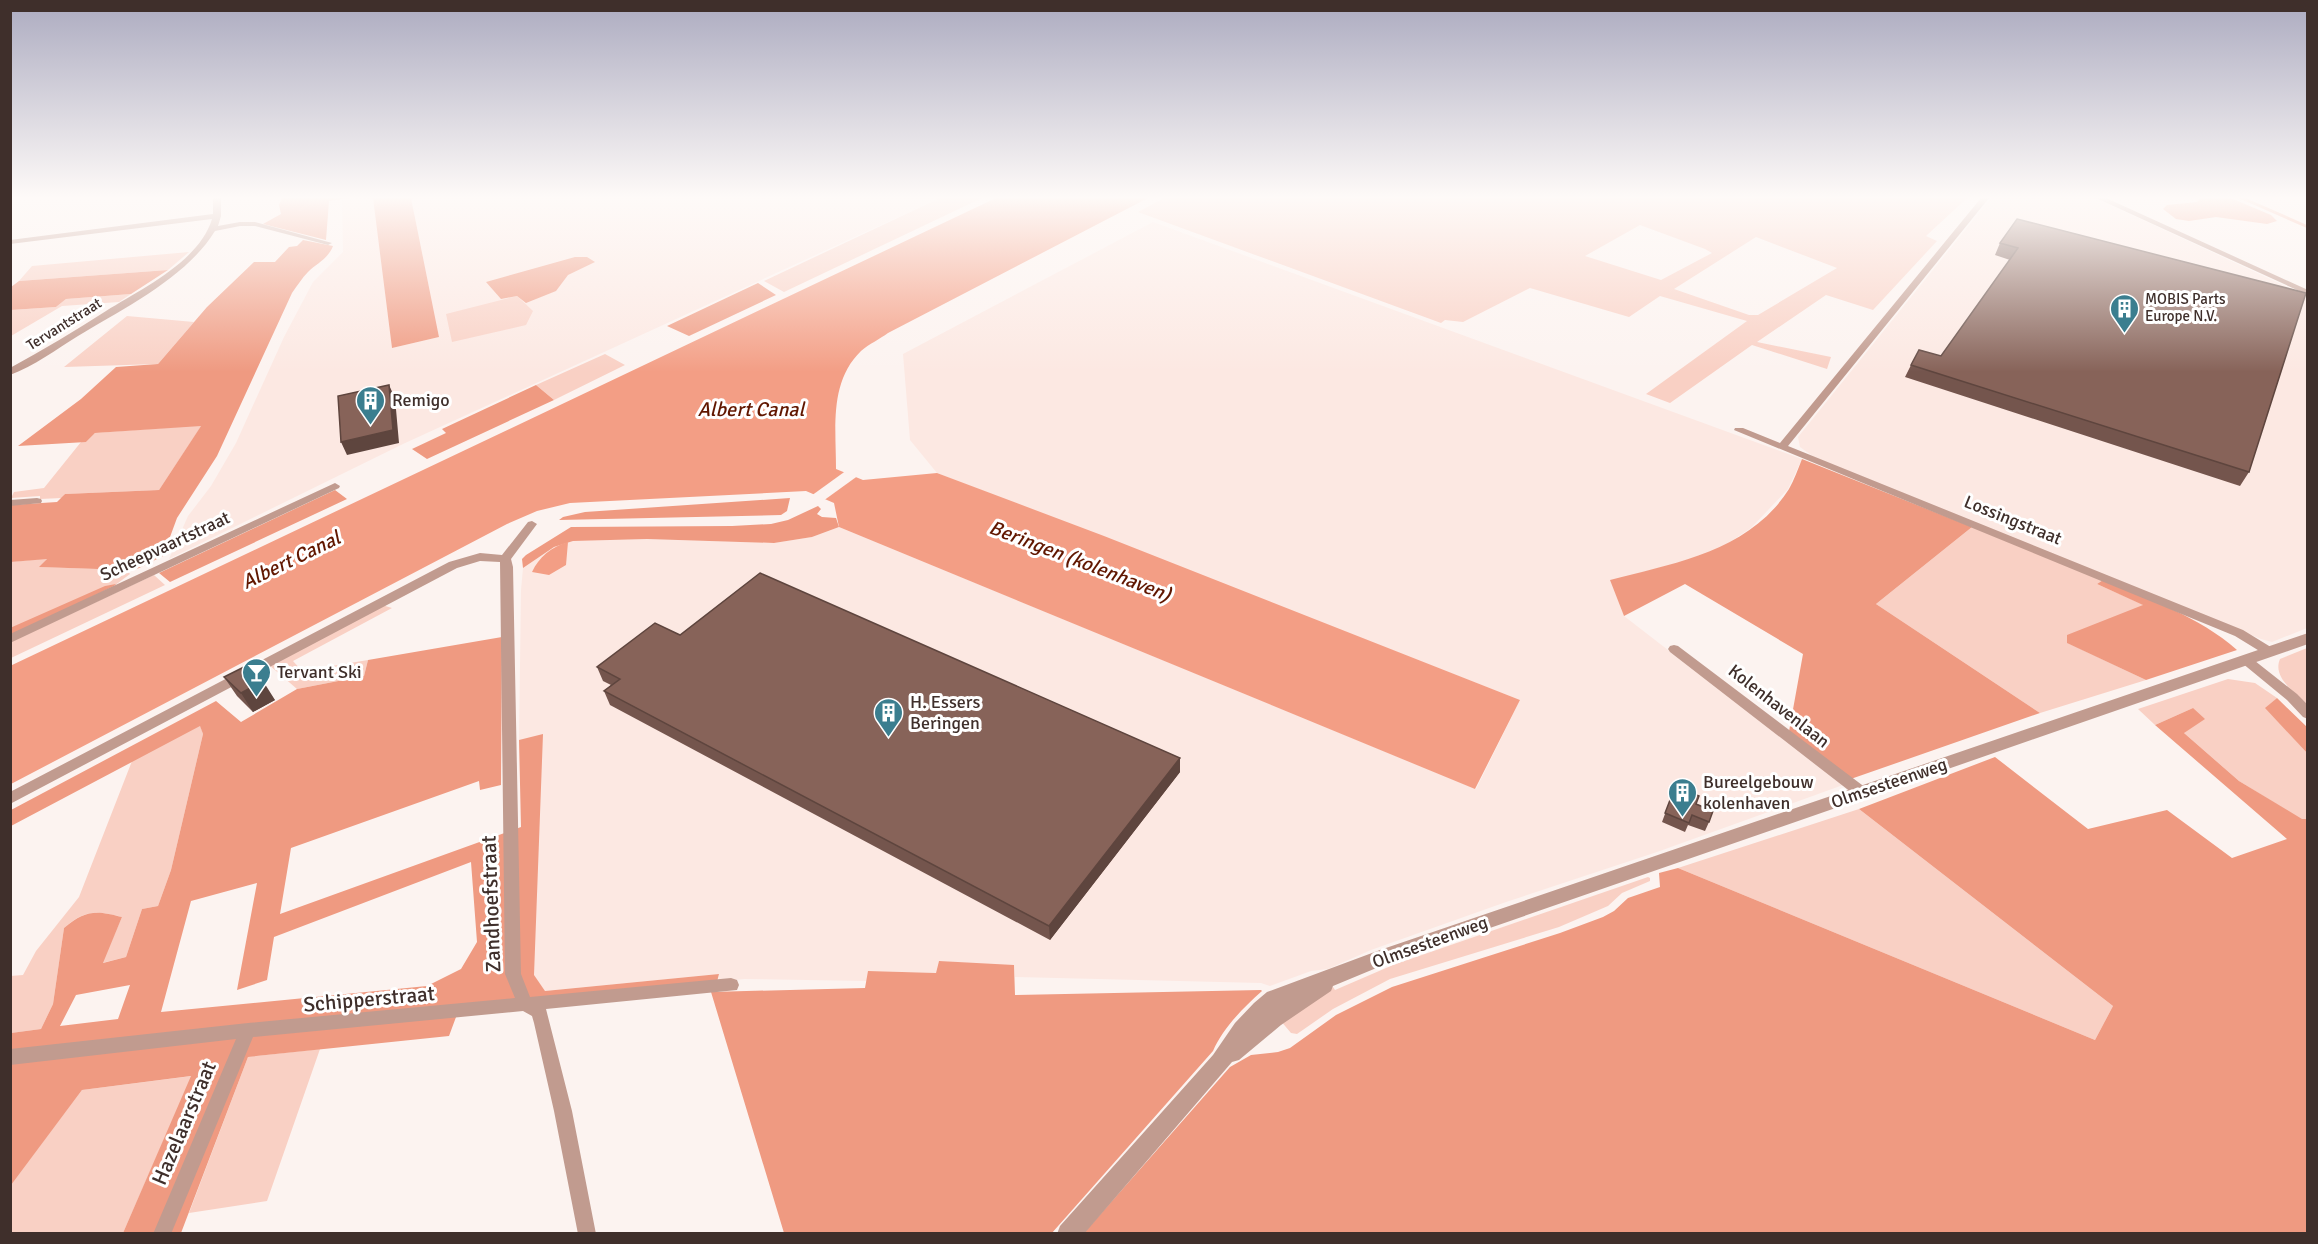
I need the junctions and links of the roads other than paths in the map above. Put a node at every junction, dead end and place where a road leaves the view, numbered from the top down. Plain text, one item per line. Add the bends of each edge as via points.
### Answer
1 (189, 256) edge
2 (1938, 256) edge
3 (2226, 256) edge
4 (2307, 293) edge
5 (10, 372) edge
6 (1739, 430) dead end
7 (1782, 447) junction
8 (335, 486) dead end
9 (37, 501) dead end
10 (10, 503) edge
11 (532, 524) dead end
12 (505, 559) junction
13 (2307, 638) edge
14 (10, 639) edge
15 (1674, 649) dead end
16 (2270, 652) junction
17 (2246, 660) junction
18 (2307, 714) edge
19 (1861, 792) junction
20 (10, 799) edge
21 (730, 985) dead end
22 (526, 1005) junction
23 (248, 1030) junction
24 (10, 1057) edge
25 (162, 1233) edge
26 (587, 1233) edge
27 (1068, 1233) edge

1 - 5 street, Tervantstraat via 162,278
2 - 7 street
3 - 4 street
6 - 7 street, Lossingstraat
7 - 16 street, Lossingstraat via 2240,633
8 - 14 street, Scheepvaartstraat
9 - 10 street
11 - 12 street
12 - 20 street via 480,557 453,565
12 - 22 street, Zandhoefstraat via 513,974
13 - 16 street, Olmsesteenweg
15 - 19 street, Kolenhavenlaan
16 - 17 street, Olmsesteenweg
17 - 18 street
17 - 19 street, Olmsesteenweg
19 - 27 street, Olmsesteenweg via 1335,977 1220,1062
21 - 22 street, Schipperstraat
22 - 23 street, Schipperstraat
22 - 26 street, Zandhoefstraat via 539,1012 542,1023
23 - 24 street, Schipperstraat
23 - 25 street, Hazelaarstraat

